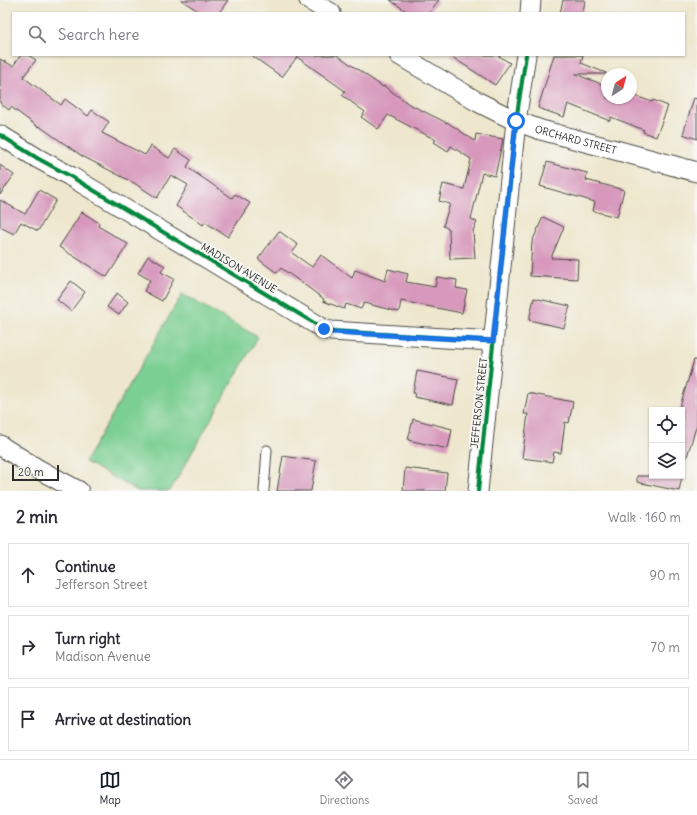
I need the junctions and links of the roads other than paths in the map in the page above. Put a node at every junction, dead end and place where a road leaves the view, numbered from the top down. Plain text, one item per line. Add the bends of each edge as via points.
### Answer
1 (309, 0) edge
2 (532, 0) edge
3 (329, 12) edge
4 (530, 12) edge
5 (402, 56) edge
6 (526, 56) edge
7 (516, 121) junction
8 (0, 135) edge
9 (697, 172) edge
10 (493, 341) junction
11 (0, 445) edge
12 (267, 450) dead end
13 (80, 491) edge
14 (264, 491) edge
15 (478, 491) edge

1 - 3 street
2 - 4 street
5 - 7 street, ORCHARD STREET via 471,98
6 - 7 street, JEFFERSON STREET
7 - 9 street, ORCHARD STREET
7 - 10 street, JEFFERSON STREET
8 - 10 street, MADISON AVENUE via 331,332
10 - 15 street, JEFFERSON STREET
11 - 13 street
12 - 14 lane

